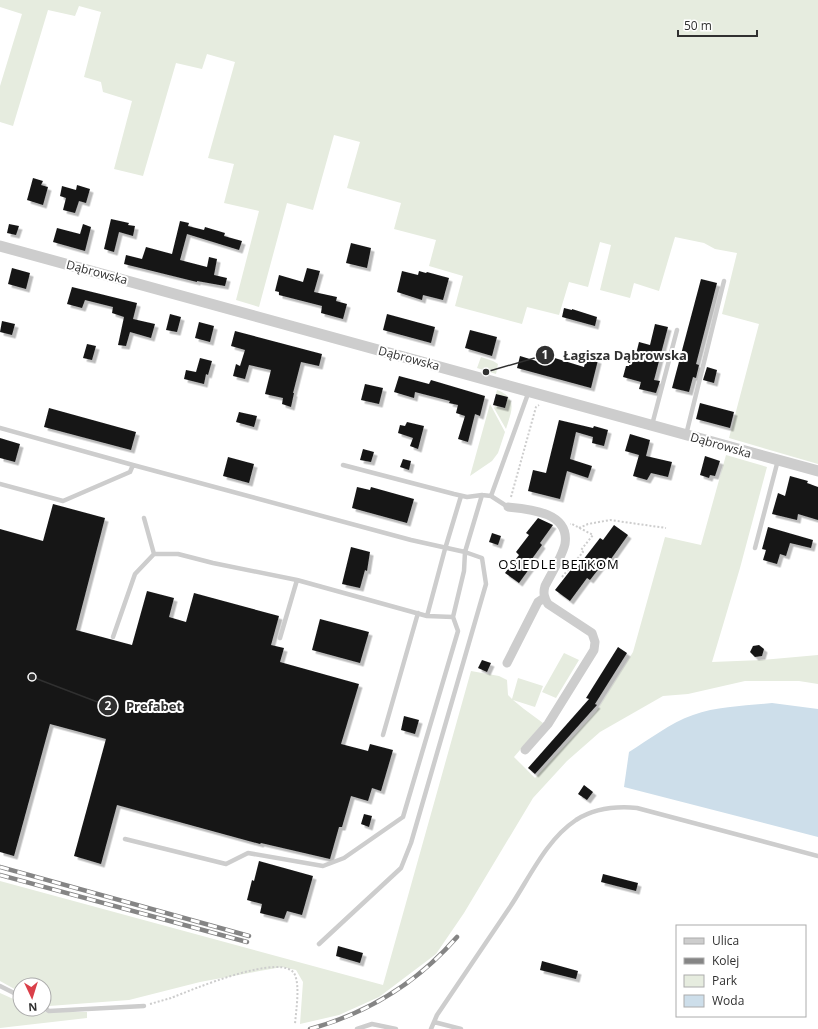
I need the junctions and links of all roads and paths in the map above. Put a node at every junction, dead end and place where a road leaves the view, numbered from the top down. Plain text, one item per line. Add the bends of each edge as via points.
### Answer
1 (0, 246) edge
2 (724, 281) dead end
3 (677, 330) dead end
4 (529, 391) junction
5 (543, 402) dead end
6 (652, 425) junction
7 (0, 428) edge
8 (686, 435) junction
9 (778, 460) junction
10 (133, 465) junction
11 (343, 465) dead end
12 (818, 471) edge
13 (0, 484) edge
14 (482, 495) junction
15 (461, 496) junction
16 (491, 496) junction
17 (508, 507) junction
18 (144, 518) dead end
19 (562, 527) junction
20 (579, 528) junction
21 (666, 528) dead end
22 (755, 548) dead end
23 (445, 549) junction
24 (465, 552) junction
25 (154, 554) junction
26 (561, 578) dead end
27 (297, 580) junction
28 (544, 598) junction
29 (418, 613) junction
30 (427, 616) junction
31 (453, 617) junction
32 (113, 636) dead end
33 (280, 638) dead end
34 (507, 663) dead end
35 (383, 735) dead end
36 (525, 750) dead end
37 (126, 839) dead end
38 (818, 856) edge
39 (319, 944) dead end
40 (0, 986) edge
41 (12, 992) edge
42 (144, 1006) joint
43 (52, 1011) edge
44 (434, 1022) junction
45 (295, 1024) dead end
46 (357, 1029) edge
47 (396, 1029) edge
48 (431, 1029) edge
49 (461, 1029) edge

1 - 4 street, Dąbrowska
2 - 8 lane
3 - 6 lane
4 - 6 street, Dąbrowska
4 - 16 lane
5 - 17 path via 536,407
6 - 8 street, Dąbrowska
7 - 10 lane
8 - 9 street, Dąbrowska
9 - 12 street, Dąbrowska
9 - 22 lane
10 - 13 lane via 130,472 63,501
10 - 23 lane
11 - 15 lane
14 - 15 lane
14 - 16 lane
14 - 24 lane
15 - 23 lane
16 - 17 lane
17 - 19 street via 546,513
18 - 25 lane
19 - 20 path via 572,524
19 - 28 street via 565,544 545,586
20 - 21 path via 610,520
20 - 26 path via 593,535 581,550 583,552
23 - 24 lane
23 - 30 lane
24 - 31 lane via 464,571
24 - 39 lane via 482,558 486,584 411,843 400,868
25 - 27 lane via 178,554
25 - 32 lane via 135,574
27 - 29 lane
27 - 33 lane
28 - 34 street via 538,602
28 - 36 street via 548,604 592,633 595,642 594,650 548,724
29 - 30 lane
29 - 35 lane
30 - 31 lane
31 - 37 lane via 458,632 403,817 344,858 323,866 248,853 226,864
38 - 44 lane via 637,808 620,806 595,811 562,831 544,854
40 - 41 lane
42 - 43 lane
42 - 45 path via 243,972 282,967 292,970 295,974
44 - 48 lane
44 - 49 lane
46 - 47 lane via 372,1024

